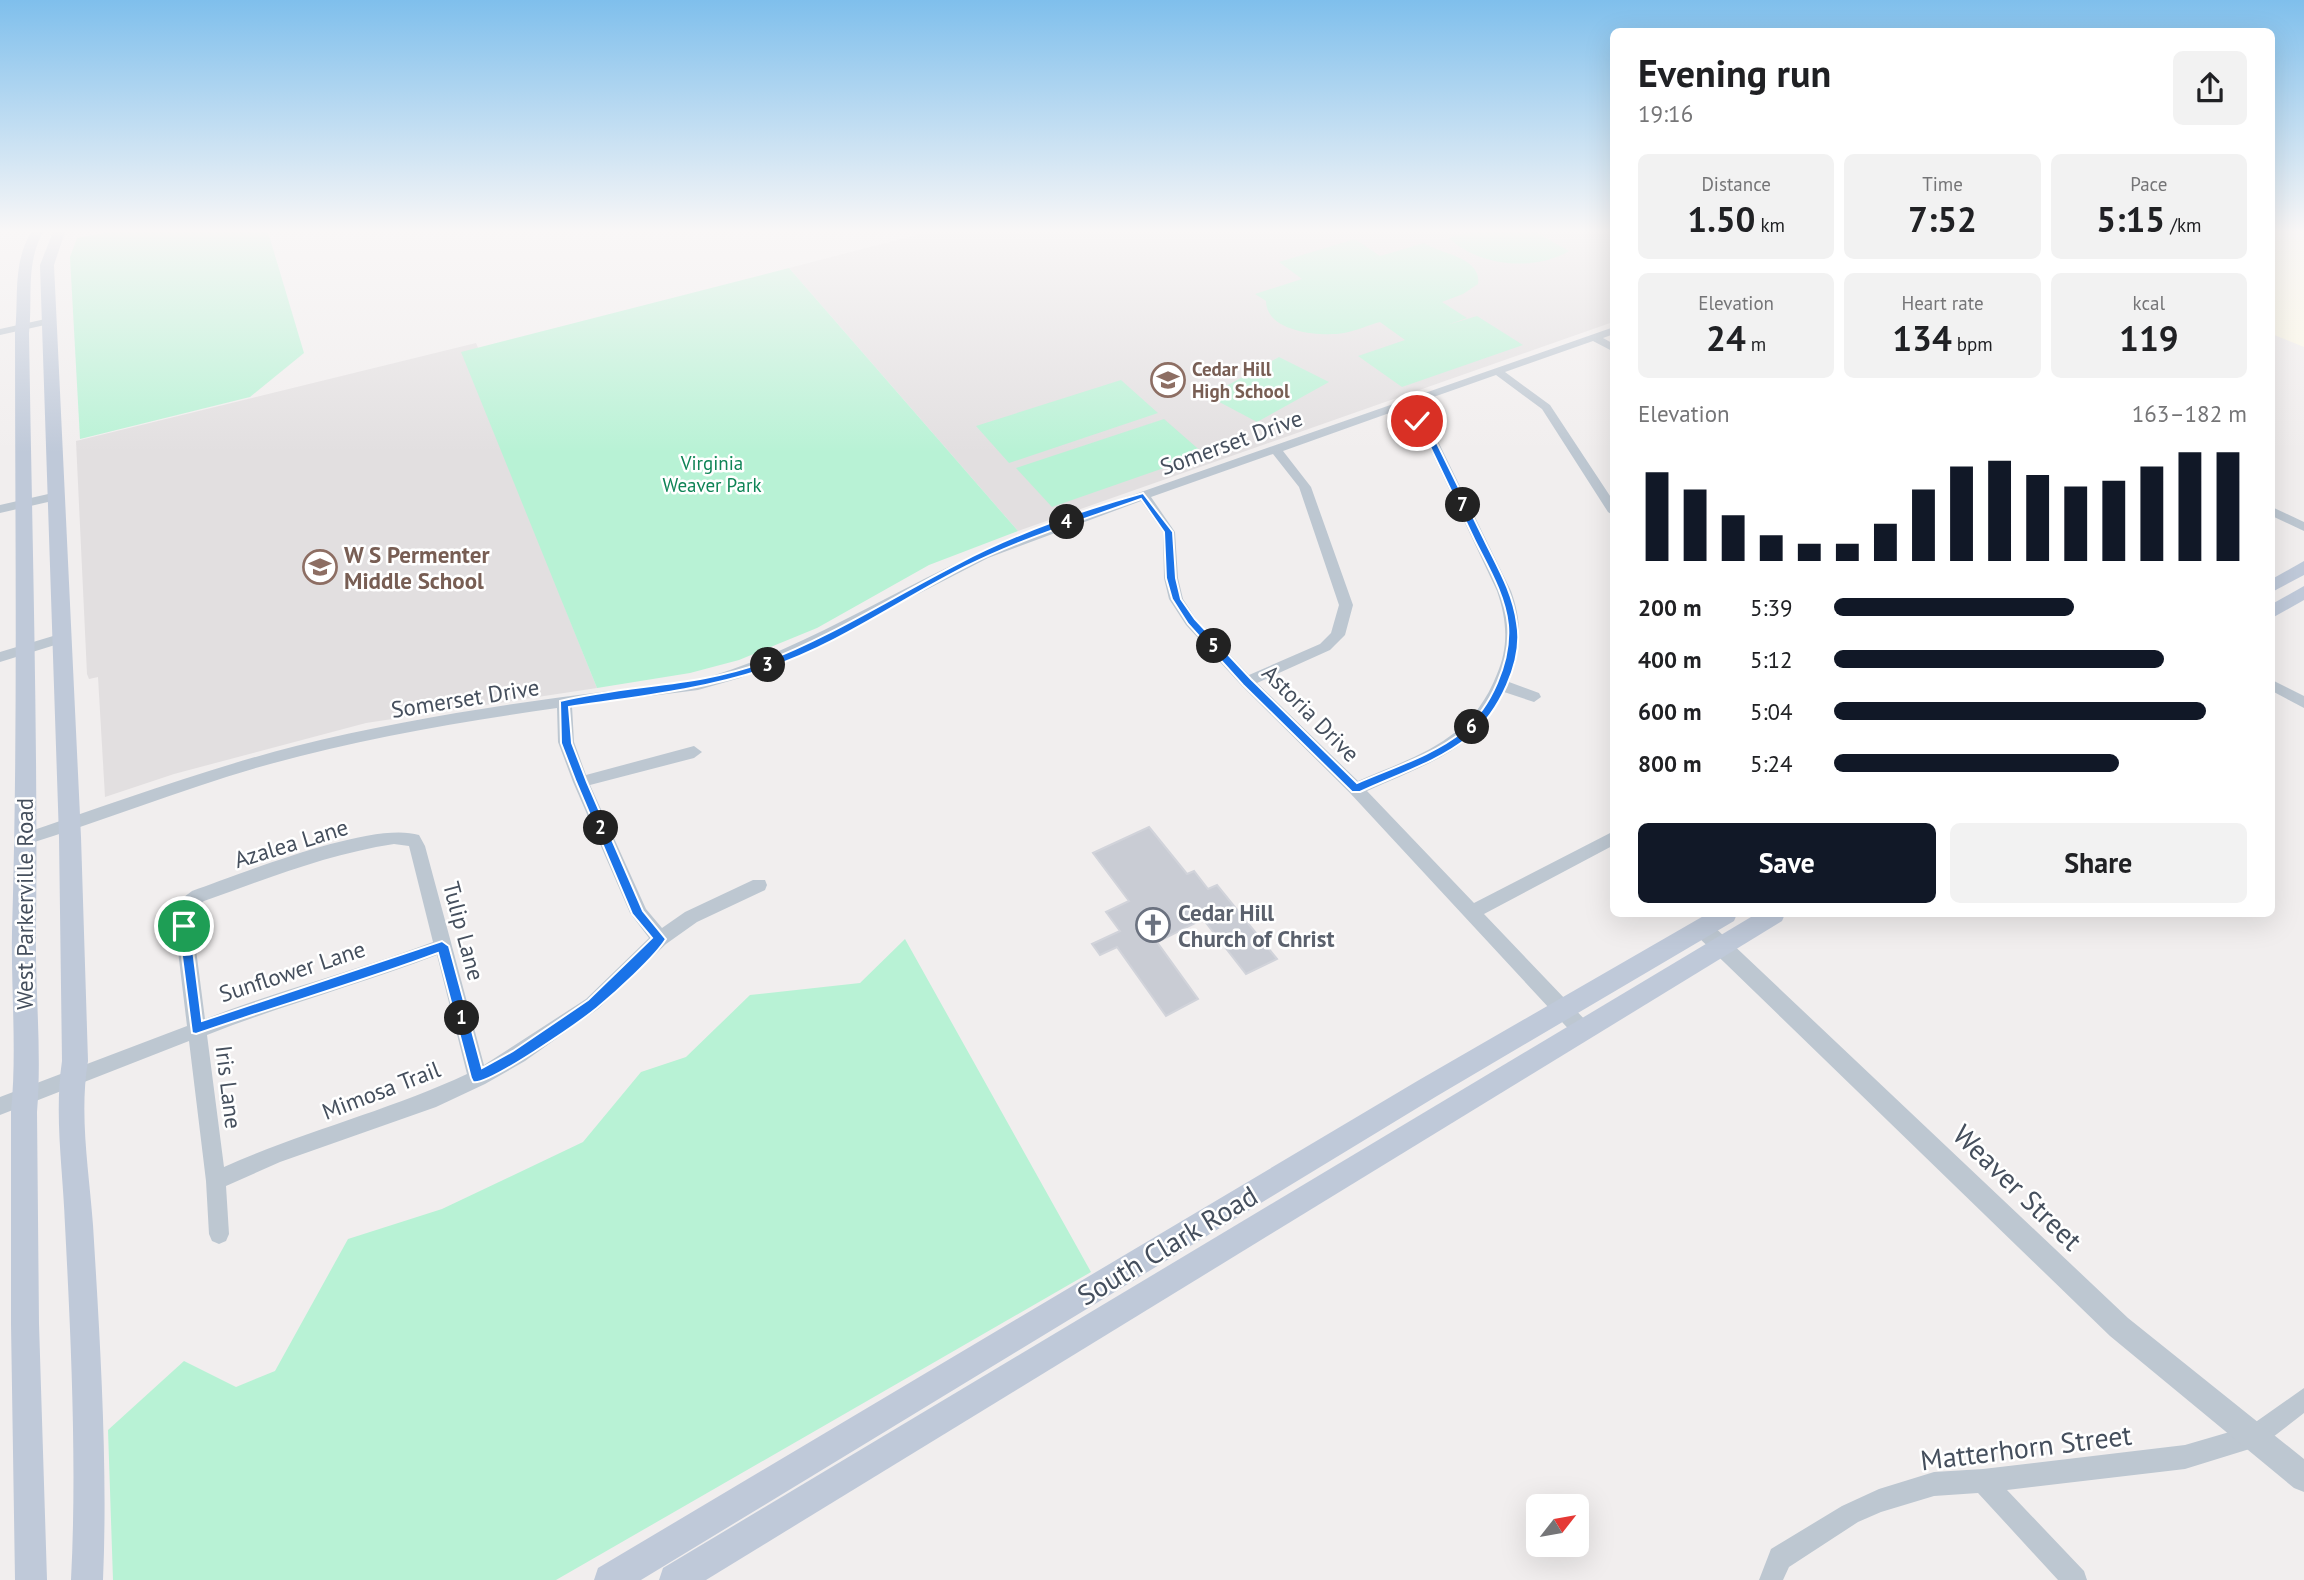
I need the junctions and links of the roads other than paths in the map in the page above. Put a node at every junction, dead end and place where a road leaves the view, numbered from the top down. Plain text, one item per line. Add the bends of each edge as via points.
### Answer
1 (23, 306) edge
2 (49, 306) edge
3 (50, 321) junction
4 (23, 327) junction
5 (1610, 331) edge
6 (0, 332) edge
7 (1594, 337) junction
8 (1610, 347) edge
9 (1497, 371) junction
10 (1396, 406) junction
11 (23, 429) junction
12 (1275, 448) junction
13 (56, 464) junction
14 (1143, 495) junction
15 (57, 496) junction
16 (23, 505) junction
17 (1610, 506) edge
18 (0, 509) edge
19 (2275, 512) edge
20 (2304, 527) edge
21 (23, 546) junction
22 (2304, 568) edge
23 (2275, 584) edge
24 (2304, 592) edge
25 (61, 595) junction
26 (2275, 610) edge
27 (62, 638) junction
28 (23, 651) junction
29 (0, 657) edge
30 (1247, 682) junction
31 (1501, 685) junction
32 (2275, 687) edge
33 (1534, 697) dead end
34 (2304, 703) edge
35 (564, 704) junction
36 (694, 752) dead end
37 (581, 782) junction
38 (1356, 789) junction
39 (69, 824) junction
40 (25, 839) junction
41 (413, 839) joint
42 (1610, 839) edge
43 (759, 885) dead end
44 (186, 905) joint
45 (1472, 912) junction
46 (1724, 917) edge
47 (1766, 917) edge
48 (1711, 937) junction
49 (660, 939) junction
50 (442, 946) junction
51 (1563, 1009) junction
52 (196, 1029) junction
53 (1583, 1030) junction
54 (73, 1077) junction
55 (478, 1078) junction
56 (1428, 1088) junction
57 (13, 1101) edge
58 (1447, 1112) junction
59 (216, 1181) junction
60 (1249, 1196) junction
61 (1267, 1221) junction
62 (219, 1234) dead end
63 (2304, 1399) edge
64 (2256, 1436) junction
65 (2304, 1478) edge
66 (1983, 1481) junction
67 (32, 1580) edge
68 (87, 1580) edge
69 (610, 1580) edge
70 (676, 1580) edge
71 (1771, 1580) edge
72 (2076, 1580) edge

1 - 4 main road, West Parkerville Road
2 - 3 main road, West Parkerville Road
3 - 4 street
3 - 13 main road, West Parkerville Road
4 - 6 street
4 - 11 main road, West Parkerville Road
5 - 7 street, Somerset Drive
7 - 8 street
7 - 9 street, Somerset Drive
9 - 10 street, Somerset Drive
9 - 17 street via 1546,407
10 - 12 street, Somerset Drive
10 - 31 street via 1428,433 1505,593 1513,648
11 - 13 main road via 33,462 41,467
11 - 16 main road, West Parkerville Road
12 - 14 street, Somerset Drive
12 - 30 street via 1305,487 1346,605 1338,635 1325,647
13 - 15 main road, West Parkerville Road
14 - 30 street, Astoria Drive via 1169,532 1177,599 1191,622
14 - 35 street, Somerset Drive via 965,563 822,641 767,665 698,685
15 - 16 street
15 - 25 main road, West Parkerville Road
16 - 18 street
16 - 21 main road, West Parkerville Road
19 - 20 street
21 - 25 main road via 34,590 43,596
21 - 28 main road, West Parkerville Road
22 - 23 main road
24 - 26 main road
25 - 27 main road, West Parkerville Road
27 - 28 street
27 - 39 main road, West Parkerville Road
28 - 29 street
28 - 40 main road, West Parkerville Road
30 - 38 street, Astoria Drive
31 - 33 street
31 - 38 street via 1467,733
32 - 34 street
35 - 37 street via 566,743
35 - 39 street, Somerset Drive via 425,723 296,752
36 - 37 street
37 - 49 street via 639,914
38 - 45 street, Astoria Drive
39 - 40 street, Somerset Drive
39 - 54 main road, West Parkerville Road
40 - 57 main road, West Parkerville Road via 27,1080
41 - 44 street, Azalea Lane via 389,839 314,857 198,896
41 - 50 street, Tulip Lane
42 - 45 street
43 - 49 street, Mimosa Trail via 691,917
44 - 52 street, Iris Lane via 184,926
45 - 51 street, Astoria Drive
46 - 48 main road, South Clark Road
47 - 48 main road, South Clark Road
48 - 51 main road, South Clark Road
48 - 53 main road, South Clark Road
48 - 64 street, Weaver Street via 2121,1328 2194,1392
49 - 55 street, Mimosa Trail via 592,1004
50 - 52 street, Sunflower Lane
50 - 55 street, Tulip Lane
51 - 53 street, Astoria Drive
51 - 56 main road, South Clark Road
52 - 54 street, Sunflower Lane
52 - 59 street, Iris Lane
53 - 58 main road, South Clark Road
54 - 57 street, Sunflower Lane
54 - 68 main road, West Parkerville Road via 70,1093 90,1509
55 - 59 street, Mimosa Trail via 429,1101 275,1154
56 - 58 main road
56 - 60 main road, South Clark Road
57 - 67 main road, West Parkerville Road
58 - 61 main road, South Clark Road
59 - 62 street, Iris Lane
60 - 61 main road
60 - 69 main road, South Clark Road
61 - 70 main road, South Clark Road
63 - 64 street, Matterhorn Street
64 - 65 street, Weaver Street
64 - 66 street, Matterhorn Street via 2185,1457
66 - 71 street, Matterhorn Street via 1934,1484 1850,1514 1780,1558
66 - 72 street

